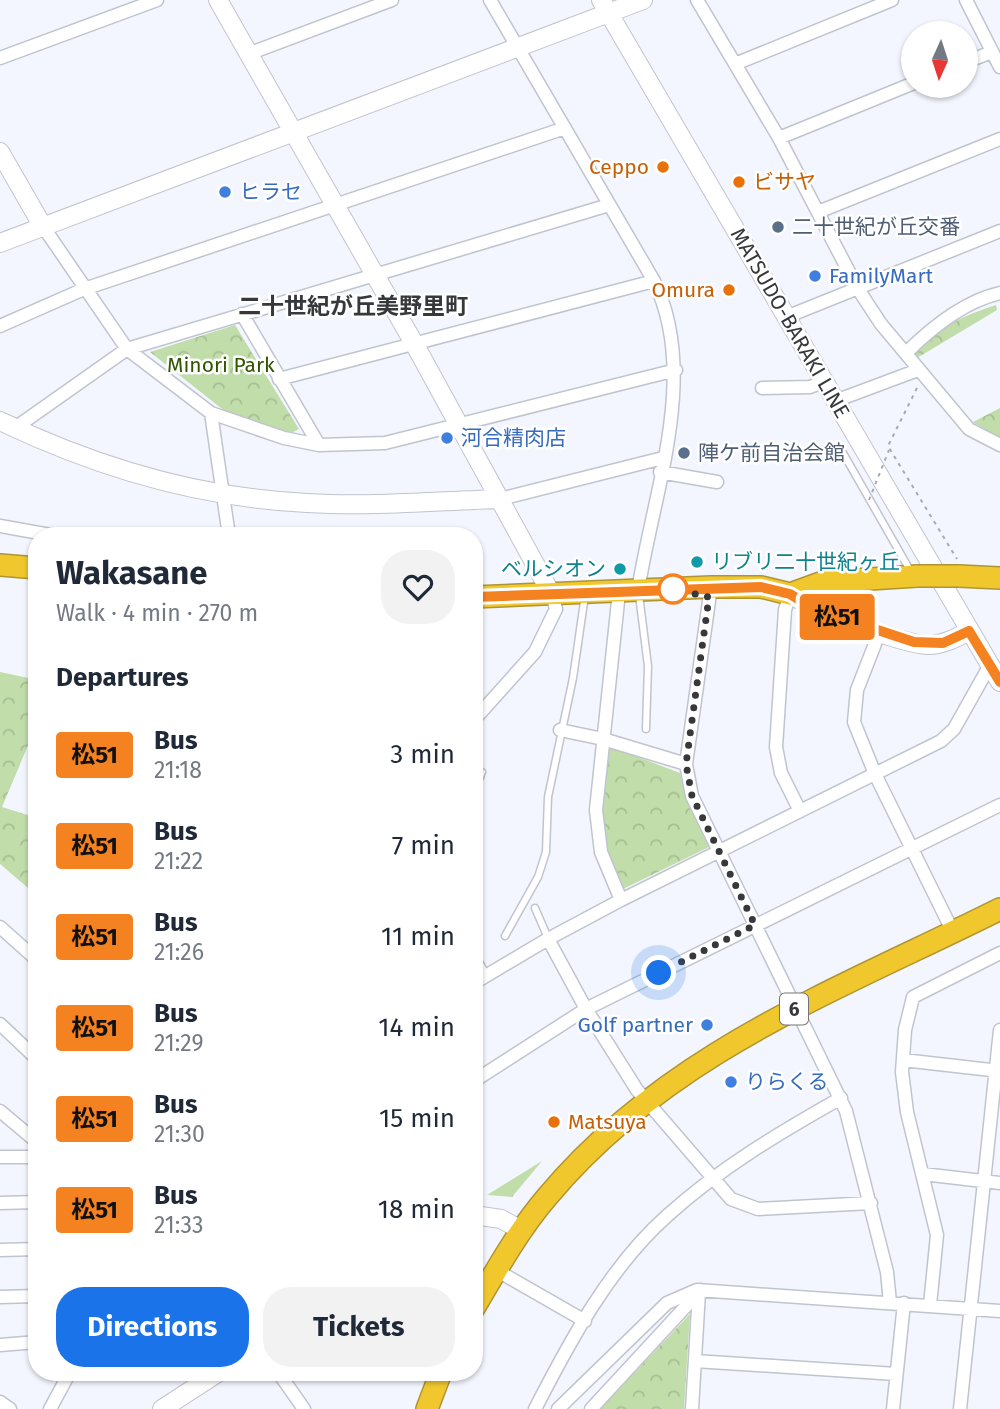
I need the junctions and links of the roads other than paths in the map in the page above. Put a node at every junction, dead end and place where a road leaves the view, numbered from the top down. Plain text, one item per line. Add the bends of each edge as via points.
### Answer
1 (157, 0) edge
2 (218, 0) edge
3 (391, 0) edge
4 (491, 0) edge
5 (643, 0) edge
6 (697, 0) edge
7 (892, 0) edge
8 (966, 0) edge
9 (604, 6) edge
10 (519, 47) junction
11 (992, 52) junction
12 (248, 54) junction
13 (978, 57) edge
14 (0, 58) edge
15 (735, 64) junction
16 (1000, 67) edge
17 (901, 88) edge
18 (565, 128) junction
19 (293, 131) junction
20 (779, 138) junction
21 (1000, 139) edge
22 (0, 152) edge
23 (335, 205) junction
24 (609, 205) junction
25 (818, 212) junction
26 (42, 225) junction
27 (1000, 231) edge
28 (0, 243) edge
29 (375, 274) junction
30 (654, 281) junction
31 (84, 289) junction
32 (858, 289) junction
33 (1000, 293) edge
34 (242, 314) junction
35 (786, 317) junction
36 (0, 326) edge
37 (415, 345) junction
38 (127, 349) junction
39 (906, 353) junction
40 (676, 370) junction
41 (921, 374) junction
42 (279, 379) junction
43 (824, 382) junction
44 (762, 388) dead end
45 (835, 401) junction
46 (211, 413) junction
47 (8, 424) edge
48 (459, 425) junction
49 (319, 445) junction
50 (839, 446) dead end
51 (1000, 446) edge
52 (663, 458) junction
53 (660, 472) junction
54 (717, 482) dead end
55 (221, 494) junction
56 (500, 499) junction
57 (0, 526) edge
58 (227, 527) edge
59 (28, 531) edge
60 (0, 565) edge
61 (28, 567) edge
62 (915, 576) junction
63 (1000, 578) edge
64 (710, 587) junction
65 (629, 591) junction
66 (585, 593) junction
67 (790, 594) junction
68 (552, 595) junction
69 (483, 597) edge
70 (880, 631) junction
71 (969, 631) junction
72 (990, 665) junction
73 (1000, 682) edge
74 (483, 710) edge
75 (646, 729) dead end
76 (560, 730) junction
77 (603, 738) junction
78 (686, 764) junction
79 (875, 774) junction
80 (1000, 805) edge
81 (800, 811) junction
82 (912, 846) junction
83 (719, 851) junction
84 (621, 900) junction
85 (535, 908) dead end
86 (1000, 909) edge
87 (755, 925) junction
88 (0, 927) edge
89 (953, 932) junction
90 (505, 936) dead end
91 (548, 939) junction
92 (28, 952) edge
93 (1000, 953) edge
94 (483, 978) edge
95 (796, 1008) junction
96 (586, 1009) junction
97 (0, 1024) edge
98 (1000, 1030) edge
99 (28, 1050) edge
100 (903, 1060) junction
101 (998, 1071) edge
102 (483, 1075) edge
103 (841, 1098) junction
104 (645, 1102) junction
105 (0, 1111) edge
106 (28, 1134) edge
107 (0, 1157) edge
108 (28, 1157) edge
109 (923, 1174) junction
110 (711, 1179) junction
111 (984, 1182) junction
112 (1000, 1183) edge
113 (28, 1202) edge
114 (0, 1203) edge
115 (871, 1203) junction
116 (483, 1216) edge
117 (521, 1230) junction
118 (28, 1249) edge
119 (0, 1250) edge
120 (496, 1270) junction
121 (700, 1291) junction
122 (483, 1292) edge
123 (28, 1296) edge
124 (0, 1297) edge
125 (890, 1303) junction
126 (904, 1303) junction
127 (930, 1305) junction
128 (971, 1308) junction
129 (1000, 1311) edge
130 (585, 1321) junction
131 (28, 1343) edge
132 (0, 1345) edge
133 (695, 1361) junction
134 (896, 1374) junction
135 (65, 1381) edge
136 (205, 1381) edge
137 (284, 1381) edge
138 (438, 1381) edge
139 (0, 1402) edge
140 (10, 1409) edge
141 (50, 1409) edge
142 (162, 1409) edge
143 (304, 1409) edge
144 (427, 1409) edge
145 (535, 1409) edge
146 (558, 1409) edge
147 (591, 1409) edge
148 (692, 1409) edge
149 (893, 1409) edge
150 (960, 1409) edge

1 - 14 street
2 - 12 street
3 - 12 street
4 - 10 street
5 - 9 street
6 - 15 street
7 - 15 street
8 - 11 street
9 - 10 street
9 - 35 street, MATSUDO-BARAKI LINE
10 - 18 street
10 - 19 street
11 - 13 street
11 - 16 street
12 - 19 street
15 - 20 street
17 - 20 street
18 - 23 street
18 - 24 street
19 - 23 street
19 - 26 street
20 - 25 street
21 - 25 street
22 - 26 street
23 - 29 street
23 - 31 street
24 - 29 street
24 - 30 street
25 - 32 street
26 - 28 street
26 - 31 street
27 - 32 street
29 - 34 street
29 - 37 street
30 - 37 street
30 - 40 street via 671,325
31 - 36 street
31 - 38 street
32 - 35 street
32 - 39 street
33 - 39 street via 927,332
34 - 38 street
34 - 42 street
35 - 43 street, MATSUDO-BARAKI LINE
37 - 42 street
37 - 48 street
38 - 46 street
38 - 47 street
39 - 41 street
40 - 48 street
40 - 52 street
41 - 45 street
41 - 51 street via 969,429
42 - 49 street
43 - 44 street via 810,387
43 - 45 street, MATSUDO-BARAKI LINE
45 - 71 street, MATSUDO-BARAKI LINE
46 - 49 street
46 - 55 street
47 - 55 street via 93,461
48 - 49 street via 385,443
48 - 56 street
50 - 62 lane
52 - 53 street
52 - 56 street
53 - 54 street
53 - 65 street
55 - 56 street via 308,503
55 - 58 street
56 - 68 street
57 - 59 street
60 - 61 highway
62 - 63 highway, bridge via 960,571
62 - 67 highway via 823,582
64 - 65 highway
64 - 67 highway via 761,587
64 - 78 street
65 - 66 highway
65 - 75 lane via 648,666
65 - 77 street
66 - 68 highway
66 - 76 lane
67 - 70 street via 814,609
67 - 81 street via 785,610 776,747 781,774
68 - 69 highway
68 - 74 street via 556,609 535,652
70 - 71 street via 928,645
70 - 79 street via 857,690 854,722
71 - 72 street, MATSUDO-BARAKI LINE
72 - 73 street, MATSUDO-BARAKI LINE
72 - 79 street via 954,729 941,741
76 - 77 street
76 - 90 lane via 548,797 546,852 538,877
77 - 78 street
77 - 84 street via 597,831
78 - 83 street via 692,796
79 - 81 street
79 - 82 street
80 - 82 street
81 - 83 street
82 - 87 street
82 - 89 street
83 - 84 street
83 - 87 street
84 - 91 street
85 - 91 lane
86 - 89 highway, 6
87 - 95 street
87 - 96 street
88 - 92 street
89 - 95 highway, 6
91 - 94 street
91 - 96 street
93 - 100 street via 913,997
95 - 103 street
95 - 104 highway, 6 via 716,1051
96 - 102 street
96 - 104 street
97 - 99 street
98 - 101 street
100 - 101 street
100 - 109 street via 907,1112
101 - 111 street
103 - 110 street
103 - 115 street
104 - 110 street
104 - 117 highway, 6 via 579,1161
105 - 106 street
107 - 108 street
109 - 111 street
109 - 127 street via 937,1235
110 - 115 street via 731,1199 758,1209
110 - 130 street via 666,1216 631,1255
111 - 112 street
111 - 128 street
113 - 114 street
115 - 125 street
116 - 117 street via 502,1219
117 - 120 highway, 6
118 - 119 street
120 - 122 highway, 6
120 - 130 street
121 - 125 street
121 - 133 street
121 - 146 street via 686,1292 667,1303
121 - 147 street
123 - 124 street
125 - 126 street
126 - 127 street
126 - 134 street
127 - 128 street
128 - 129 street
128 - 150 street
130 - 145 street
131 - 132 street
133 - 134 street
133 - 148 street
134 - 149 street
135 - 141 street
136 - 142 street
137 - 143 street
138 - 144 highway
139 - 140 street

